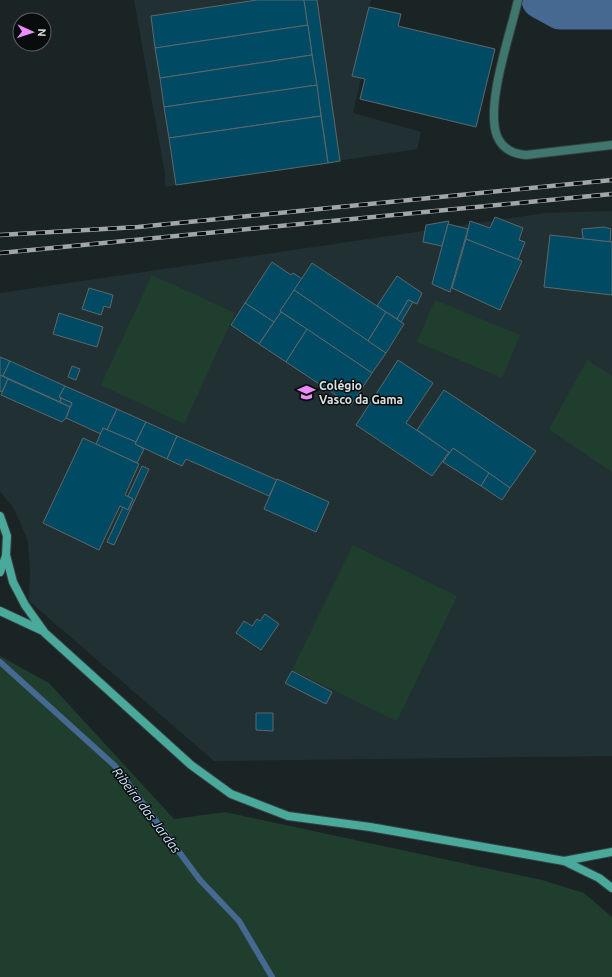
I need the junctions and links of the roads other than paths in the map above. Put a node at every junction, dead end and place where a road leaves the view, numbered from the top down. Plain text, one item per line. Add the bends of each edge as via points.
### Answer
1 (518, 3) edge
2 (612, 145) edge
3 (0, 516) edge
4 (6, 555) junction
5 (0, 572) edge
6 (0, 612) edge
7 (45, 633) junction
8 (612, 852) edge
9 (564, 861) junction
10 (612, 888) edge

1 - 2 street via 495,101 494,119 497,136 514,154 526,155
3 - 4 main road via 7,536
4 - 5 main road
4 - 7 main road via 13,582 25,605
6 - 7 main road
7 - 9 main road via 191,765 231,794 288,816 370,827
8 - 9 main road
9 - 10 main road via 599,878

